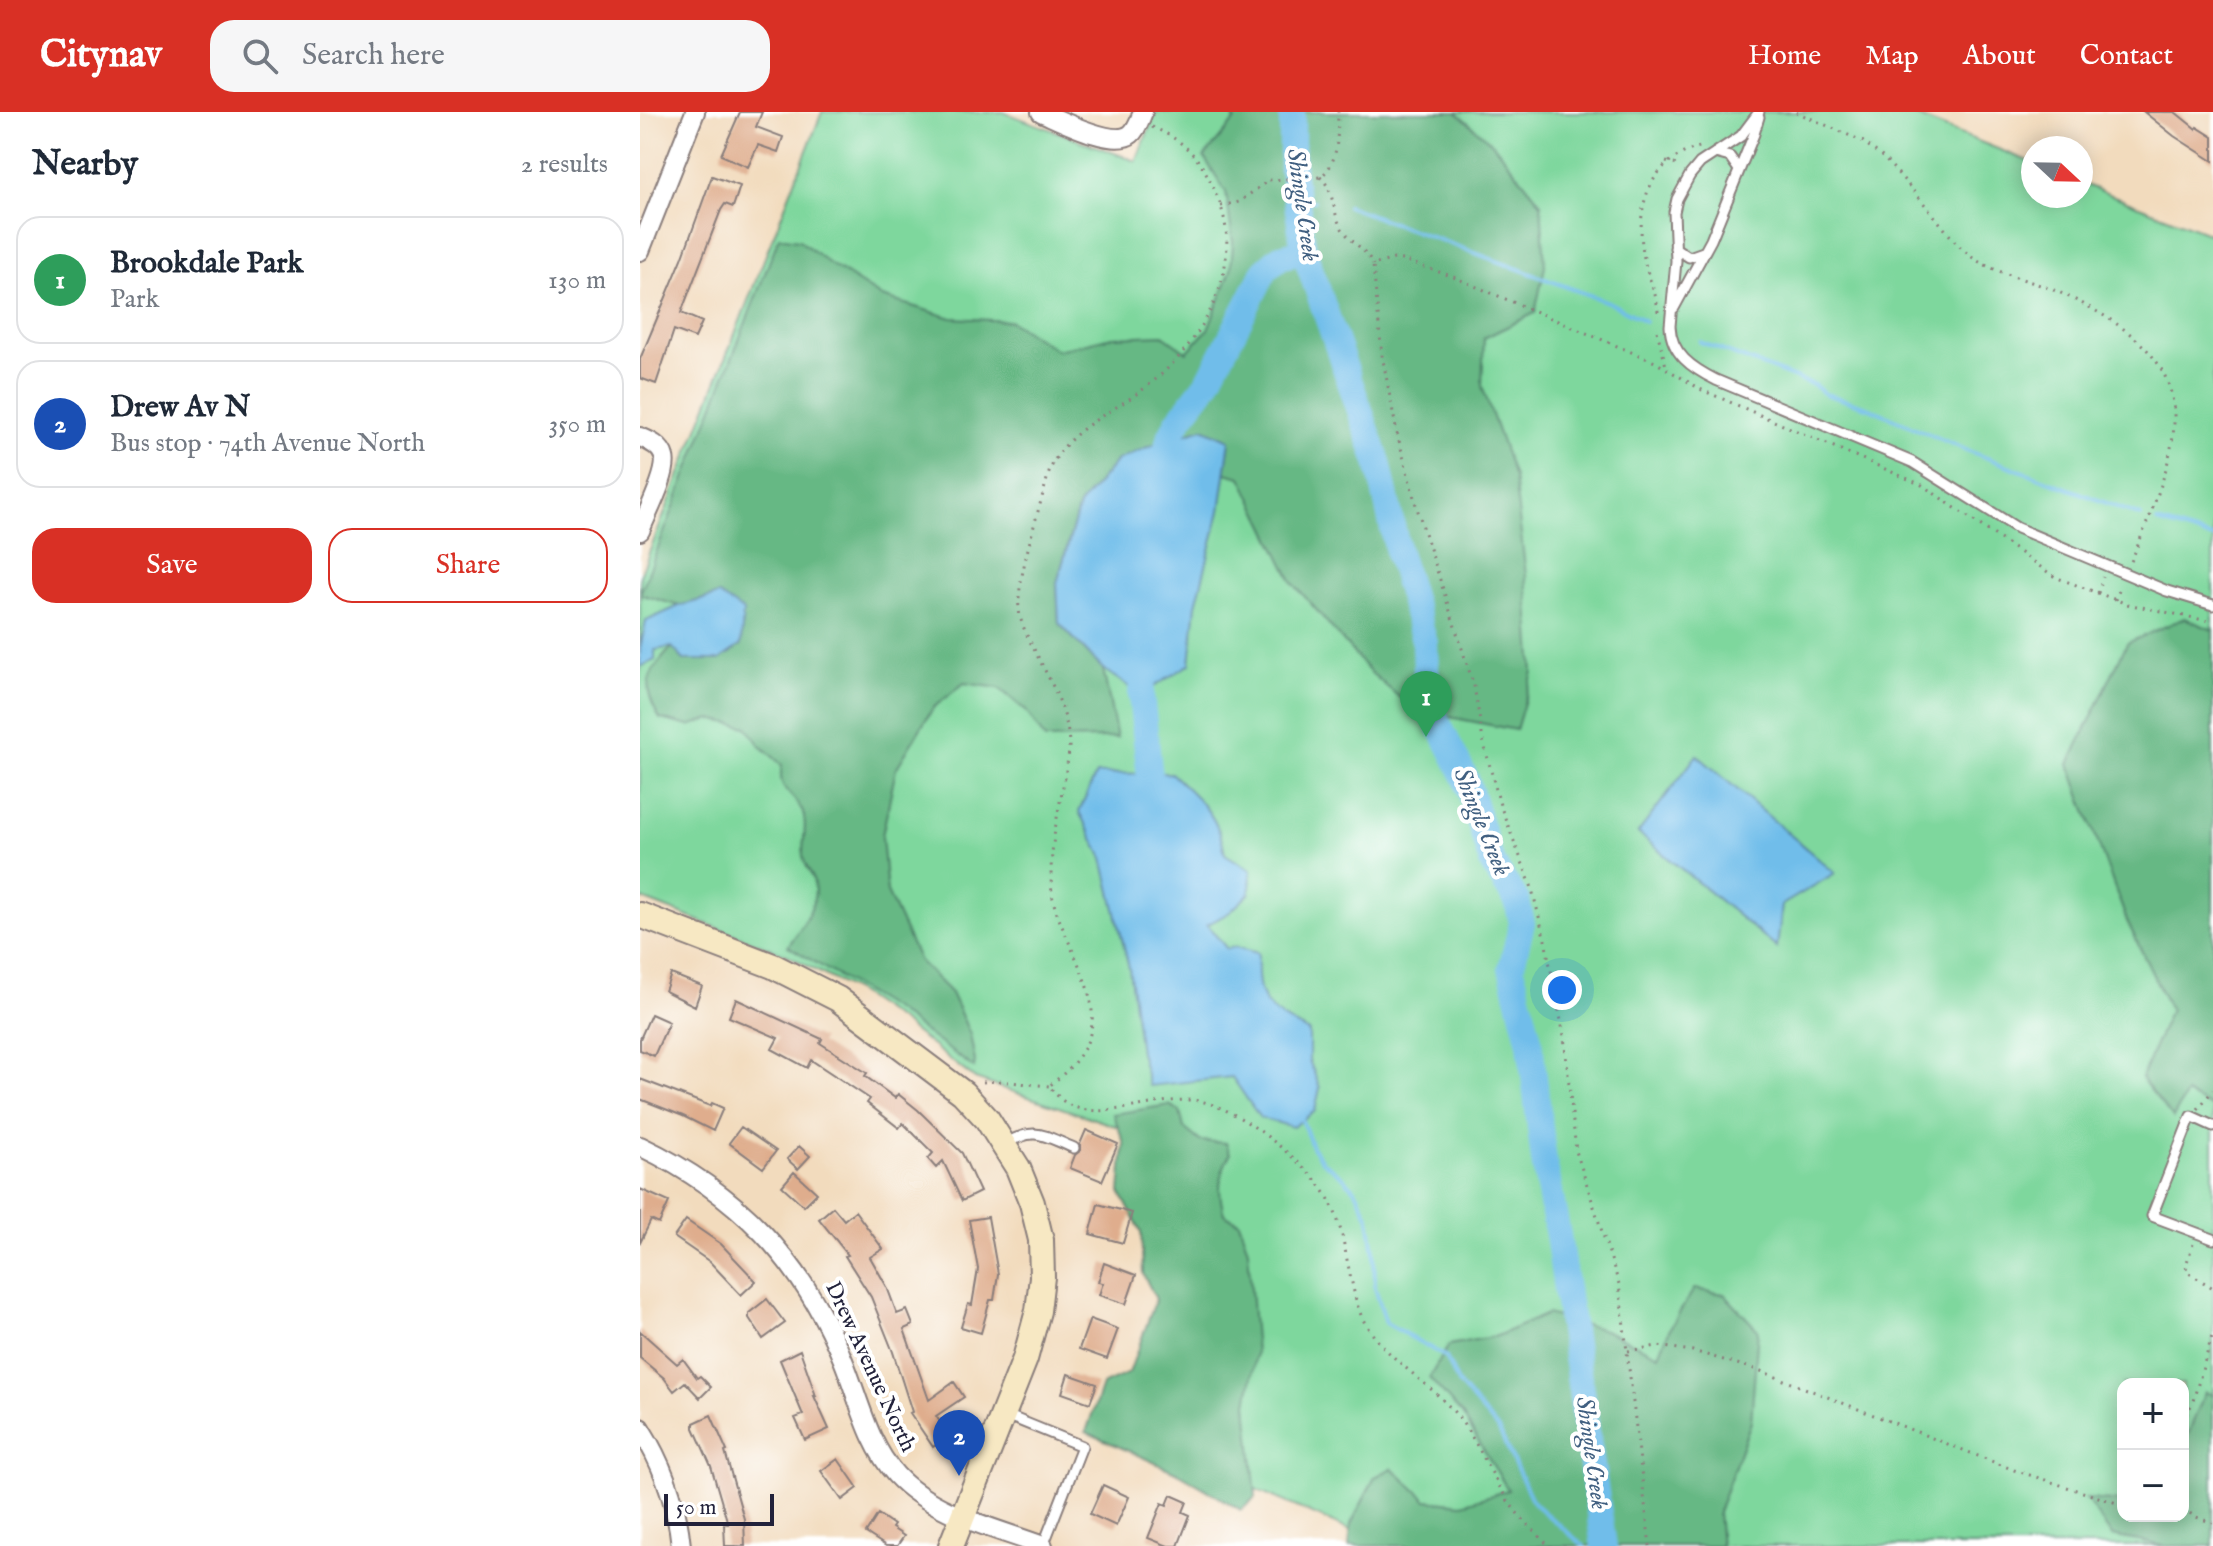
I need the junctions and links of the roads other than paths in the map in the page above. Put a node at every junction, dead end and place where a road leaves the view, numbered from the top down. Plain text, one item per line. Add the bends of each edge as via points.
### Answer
1 (695, 112) edge
2 (1041, 112) edge
3 (1760, 112) edge
4 (1138, 122) edge
5 (1715, 153) junction
6 (1739, 170) junction
7 (646, 217) edge
8 (1675, 248) junction
9 (640, 251) edge
10 (1706, 251) junction
11 (1670, 314) junction
12 (640, 437) edge
13 (640, 531) edge
14 (2213, 605) edge
15 (641, 919) edge
16 (2213, 1126) edge
17 (1005, 1144) junction
18 (640, 1146) edge
19 (1074, 1148) dead end
20 (2213, 1239) edge
21 (1003, 1414) junction
22 (640, 1428) edge
23 (963, 1516) junction
24 (681, 1546) edge
25 (951, 1546) edge
26 (1043, 1546) edge

1 - 7 street
2 - 4 street via 1107,138 1122,139
3 - 5 lane via 1741,136
3 - 6 lane
5 - 6 lane via 1730,157
5 - 8 lane via 1690,175 1677,199
6 - 10 lane
7 - 9 street
8 - 10 lane via 1689,257
8 - 11 lane
10 - 11 lane
11 - 14 lane via 1673,344 1702,373 1912,462 2017,528
12 - 13 street via 654,443 664,458 664,472
15 - 17 street via 773,966 838,999 963,1093
16 - 20 lane via 2191,1116 2152,1216
17 - 19 lane via 1025,1132
17 - 21 street via 1026,1185 1041,1240 1041,1296 1034,1332
18 - 23 street, Drew Avenue North via 709,1185 776,1246 827,1321 881,1455 916,1492
21 - 23 street
21 - 26 lane via 1082,1446
22 - 24 street via 660,1465
23 - 25 street
23 - 26 street, Drew Avenue North

